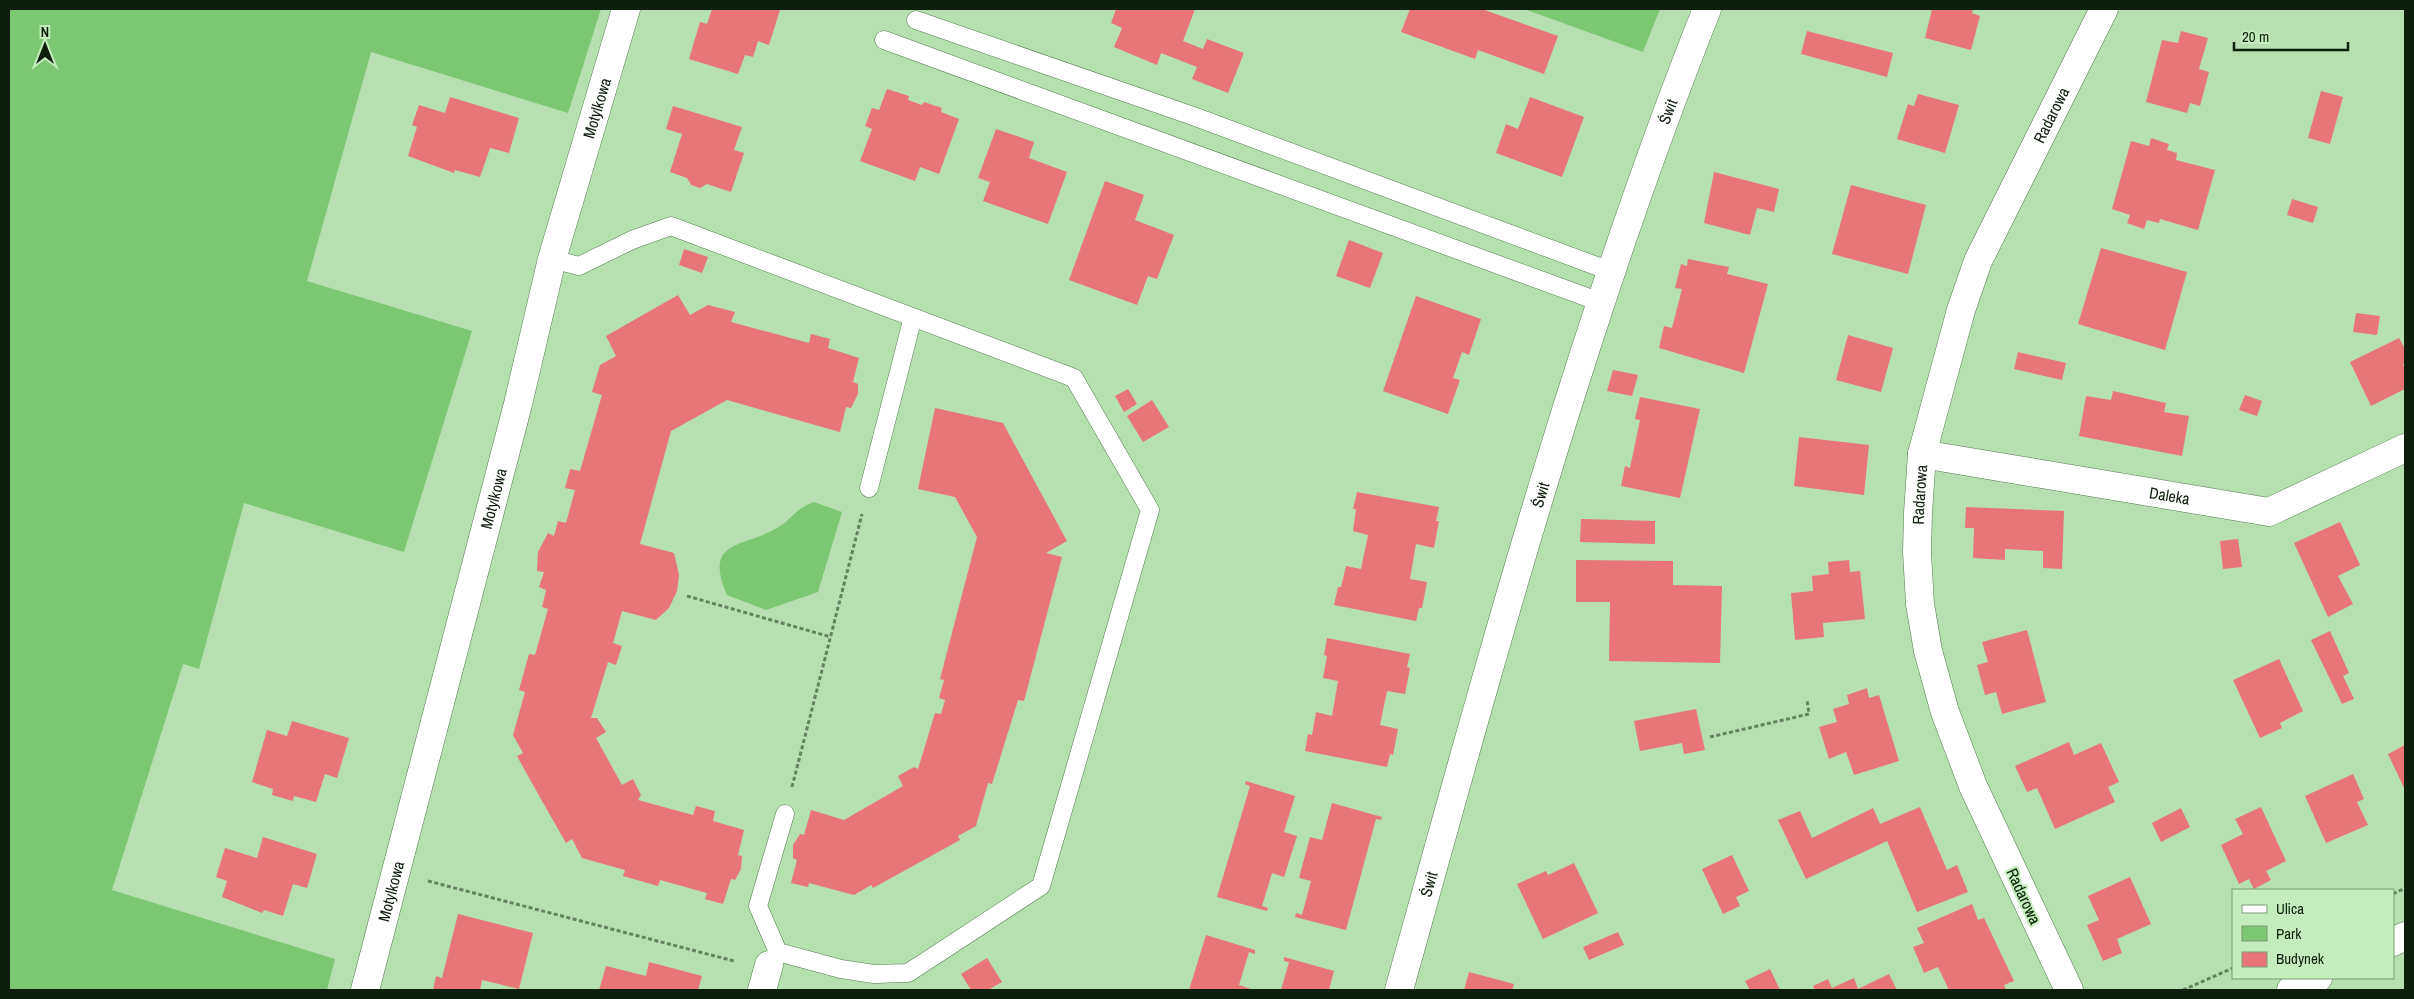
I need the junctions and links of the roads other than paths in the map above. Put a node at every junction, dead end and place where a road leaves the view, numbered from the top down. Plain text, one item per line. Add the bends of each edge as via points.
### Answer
1 (626, 9) edge
2 (1707, 9) edge
3 (2104, 9) edge
4 (915, 12) edge
5 (884, 40) dead end
6 (552, 259) junction
7 (1610, 271) junction
8 (1600, 302) junction
9 (913, 317) junction
10 (2405, 448) edge
11 (1932, 456) junction
12 (869, 488) road end
13 (785, 814) road end
14 (770, 969) edge
15 (2316, 979) edge
16 (365, 990) edge
17 (1399, 990) edge
18 (2068, 990) edge
19 (2291, 990) edge

1 - 6 street, Motylkowa
2 - 7 street, Świt via 1662,123
3 - 11 street, Radarowa via 1978,261 1961,310
4 - 7 lane
5 - 8 lane
6 - 9 lane via 579,266 632,240 671,226
6 - 16 street, Motylkowa via 518,404
7 - 8 street, Świt
8 - 17 street, Świt via 1531,520
9 - 12 lane
9 - 14 lane via 1074,378 1150,510 1041,886 908,972 874,974 841,969
10 - 11 street, Daleka via 2269,512
11 - 18 street, Radarowa via 1917,542 1920,604 1928,651 1945,712 1973,786
13 - 14 lane via 758,906
15 - 19 street

